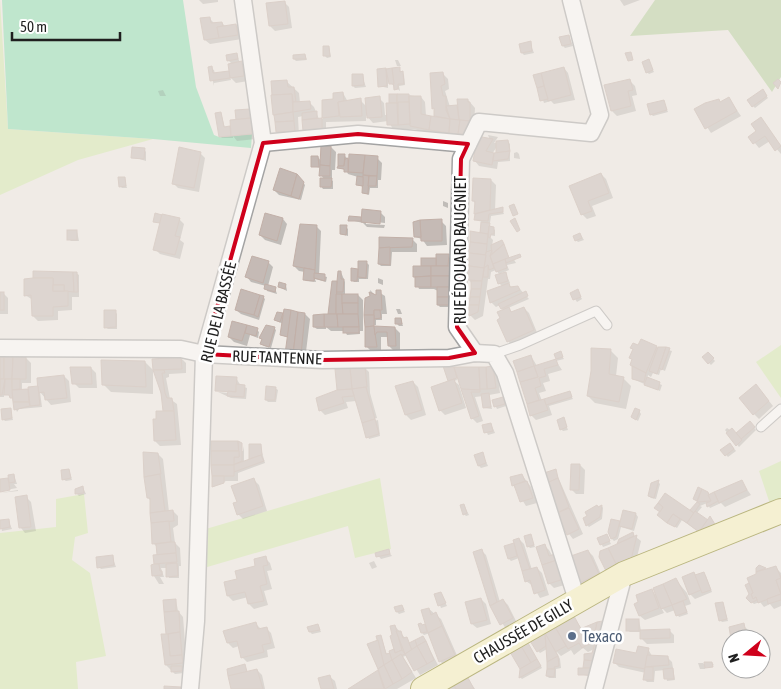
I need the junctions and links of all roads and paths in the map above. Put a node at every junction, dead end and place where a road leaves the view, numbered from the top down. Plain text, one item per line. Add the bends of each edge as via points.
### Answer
1 (243, 0) edge
2 (571, 0) edge
3 (263, 143) junction
4 (468, 144) junction
5 (607, 325) dead end
6 (0, 348) edge
7 (475, 353) junction
8 (204, 354) junction
9 (494, 354) junction
10 (781, 408) edge
11 (761, 427) dead end
12 (781, 512) edge
13 (624, 574) junction
14 (577, 600) junction
15 (190, 689) edge
16 (423, 689) edge
17 (594, 689) edge

1 - 3 street, RUE DE LA BASSÉE
2 - 4 street, RUE ÉDOUARD BAUGNIET via 600,115 591,133 479,122
3 - 4 street via 358,134
3 - 8 street, RUE DE LA BASSÉE
4 - 7 street, RUE ÉDOUARD BAUGNIET via 461,159 456,327
5 - 9 lane, RUE TANTENNE via 596,311
6 - 8 street, RUE TANTENNE via 181,349
7 - 8 street, RUE TANTENNE via 449,358 322,360
7 - 9 street, RUE TANTENNE
8 - 15 street, RUE DE LA BASSÉE via 196,621
9 - 14 street via 505,373
10 - 11 lane
12 - 13 main road, CHAUSSÉE DE GILLY
13 - 14 main road, CHAUSSÉE DE GILLY
13 - 17 street
14 - 16 main road, CHAUSSÉE DE GILLY

